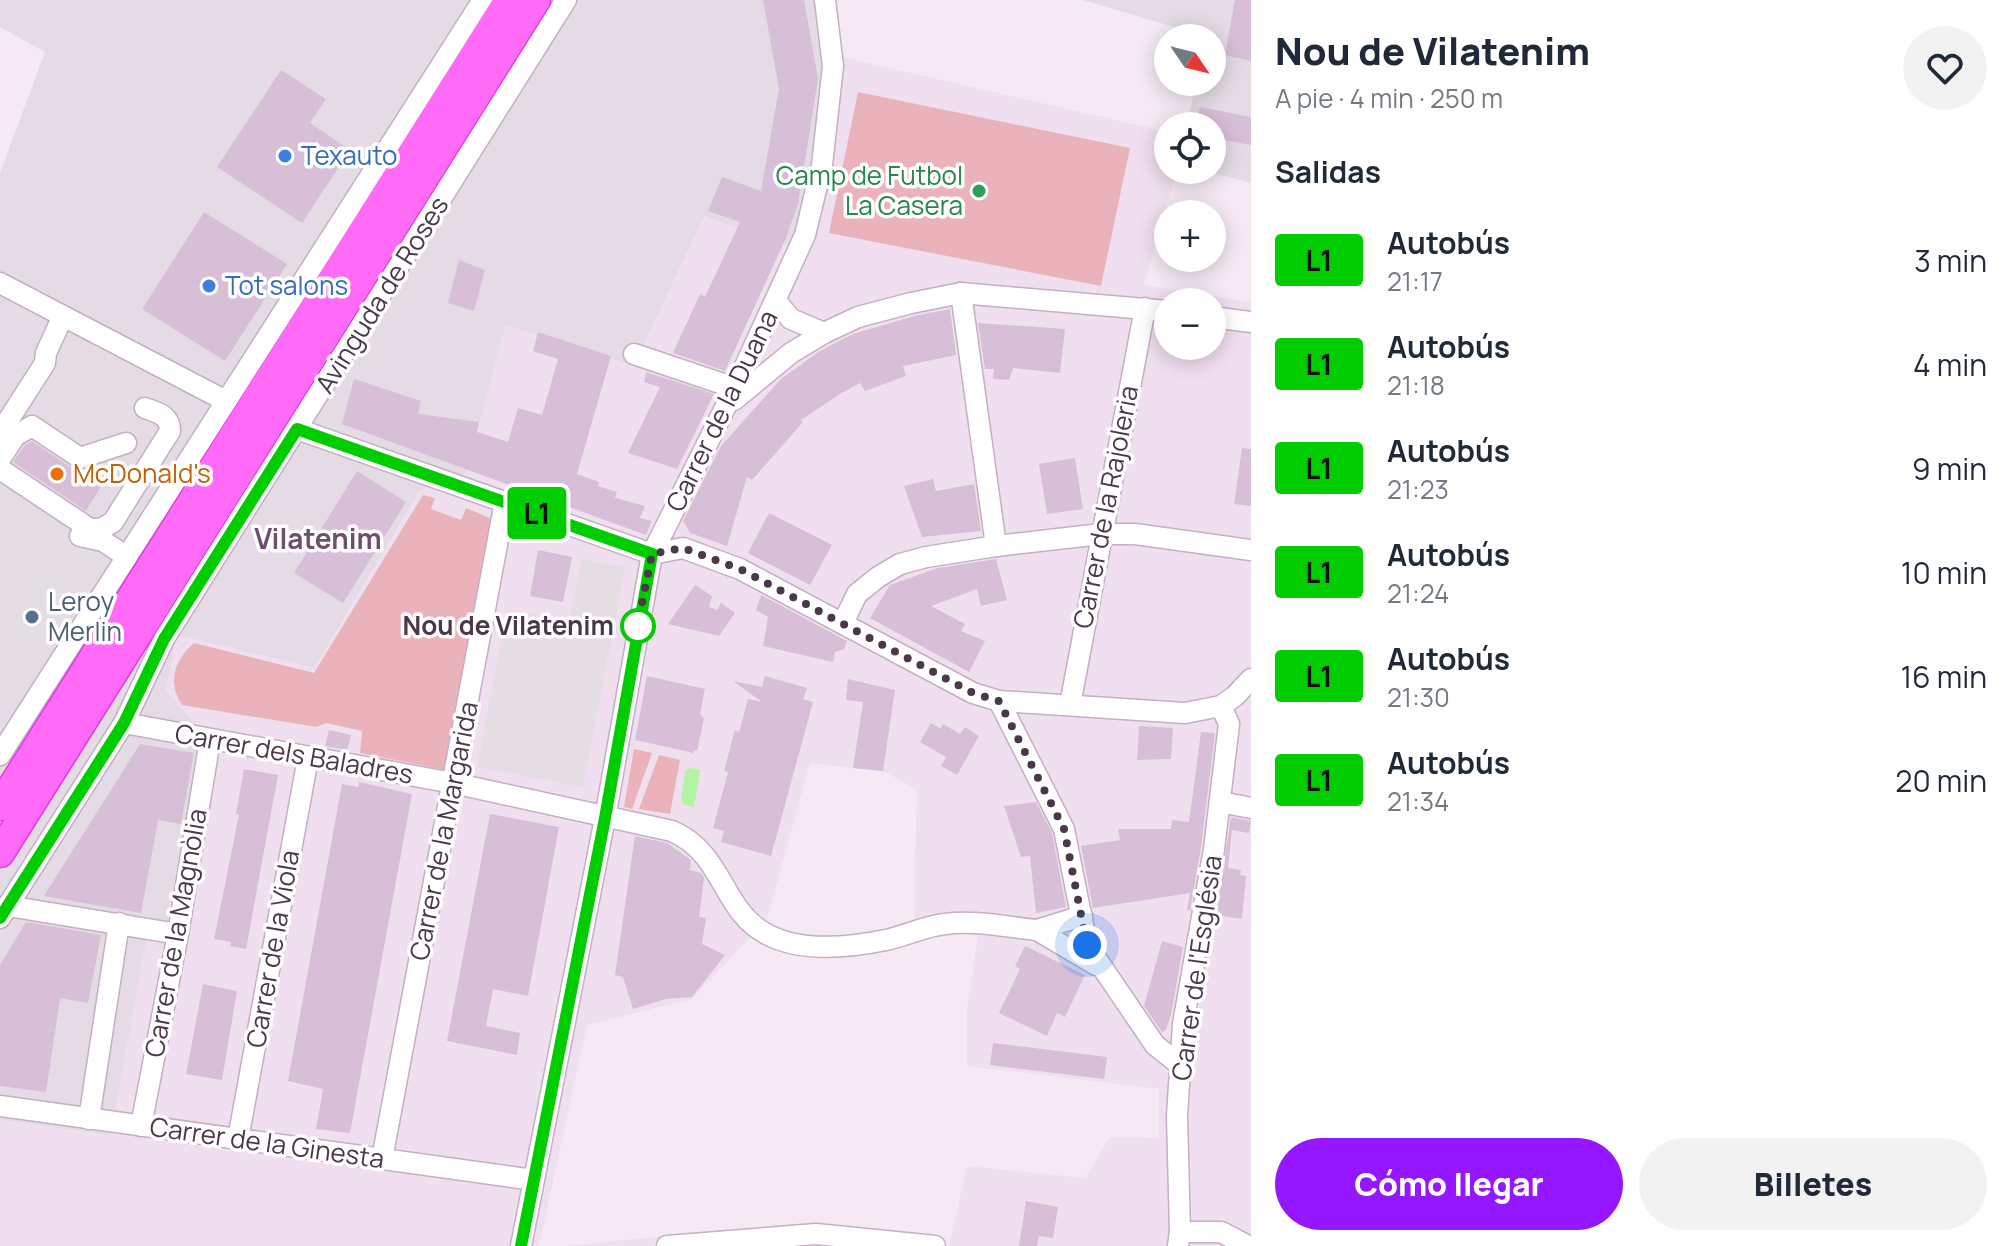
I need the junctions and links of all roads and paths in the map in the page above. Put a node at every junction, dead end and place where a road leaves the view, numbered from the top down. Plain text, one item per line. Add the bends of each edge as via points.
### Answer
1 (483, 0) edge
2 (509, 0) edge
3 (536, 0) edge
4 (566, 0) edge
5 (825, 0) edge
6 (0, 283) edge
7 (961, 293) junction
8 (776, 301) junction
9 (1145, 308) junction
10 (1154, 309) edge
11 (63, 316) junction
12 (1226, 319) edge
13 (1251, 322) edge
14 (824, 333) junction
15 (634, 354) dead end
16 (731, 397) junction
17 (226, 401) junction
18 (145, 408) dead end
19 (297, 429) junction
20 (0, 433) edge
21 (126, 443) dead end
22 (0, 459) edge
23 (0, 469) edge
24 (0, 486) edge
25 (505, 502) junction
26 (1101, 534) junction
27 (996, 546) junction
28 (1251, 550) edge
29 (652, 554) junction
30 (127, 557) junction
31 (843, 623) junction
32 (1251, 679) edge
33 (999, 701) junction
34 (1070, 705) junction
35 (1221, 706) junction
36 (124, 723) junction
37 (210, 740) junction
38 (0, 755) edge
39 (308, 758) junction
40 (453, 783) junction
41 (1220, 802) junction
42 (0, 806) edge
43 (1251, 808) edge
44 (605, 818) junction
45 (0, 853) edge
46 (4, 912) edge
47 (1082, 916) junction
48 (119, 923) junction
49 (1037, 930) junction
50 (178, 934) junction
51 (1103, 968) junction
52 (1180, 1065) junction
53 (0, 1106) edge
54 (89, 1119) junction
55 (141, 1126) junction
56 (238, 1139) junction
57 (382, 1159) junction
58 (534, 1180) junction
59 (1179, 1239) edge
60 (521, 1246) edge
61 (670, 1246) edge
62 (935, 1246) edge
63 (1248, 1246) edge

1 - 17 street
2 - 42 highway
3 - 45 highway
4 - 19 street, Avinguda de Roses
5 - 8 street, Carrer de la Duana via 833,66 822,165 805,235
6 - 11 street
7 - 9 street
7 - 14 street via 883,309
7 - 27 street
8 - 14 street via 791,319
8 - 16 street, Carrer de la Duana
9 - 10 street
9 - 26 street, Carrer de la Rajoleria
11 - 17 street
11 - 20 street via 45,363
12 - 13 street
14 - 16 street
15 - 16 street
16 - 29 street, Carrer de la Duana
17 - 30 street
18 - 23 street via 164,415 170,431 113,522 101,529 90,529
19 - 25 street
19 - 36 street, Avinguda de Roses via 164,639
21 - 22 street via 80,458 32,426 15,436
24 - 30 street via 83,539 103,541
25 - 29 street
25 - 40 street, Carrer de la Margarida
26 - 27 street
26 - 28 street
26 - 34 street, Carrer de la Rajoleria
27 - 31 street via 900,564 857,594
29 - 31 street via 683,548
29 - 44 street, Carrer de la Duana
30 - 38 street
31 - 33 street via 973,693
32 - 35 street
33 - 34 street
33 - 47 street via 1064,829
34 - 35 street via 1185,713
35 - 41 street, Carrer de l'Església via 1229,724
36 - 37 street, Carrer dels Baladres
36 - 46 street, Avinguda de Roses
37 - 39 street, Carrer dels Baladres
37 - 50 street, Carrer de la Magnòlia
39 - 40 street, Carrer dels Baladres
39 - 56 street, Carrer de la Viola
40 - 44 street, Carrer dels Baladres
40 - 57 street, Carrer de la Margarida
41 - 43 street
41 - 52 street, Carrer de l'Església
44 - 49 street, Carrer dels Baladres via 689,839 706,855 744,916 782,941 840,946 944,924
44 - 58 street, Carrer de la Duana
46 - 48 street
47 - 49 street
47 - 51 street via 1087,945
48 - 50 street
48 - 54 street
49 - 51 street
50 - 55 street, Carrer de la Magnòlia
51 - 52 street via 1155,1045
52 - 59 street, Carrer de l'Església
53 - 54 street, Carrer de la Ginesta
54 - 55 street, Carrer de la Ginesta
55 - 56 street, Carrer de la Ginesta
56 - 57 street, Carrer de la Ginesta
57 - 58 street, Carrer de la Ginesta
58 - 60 street, Carrer de la Duana
59 - 63 street via 1221,1232
61 - 62 street via 816,1234

